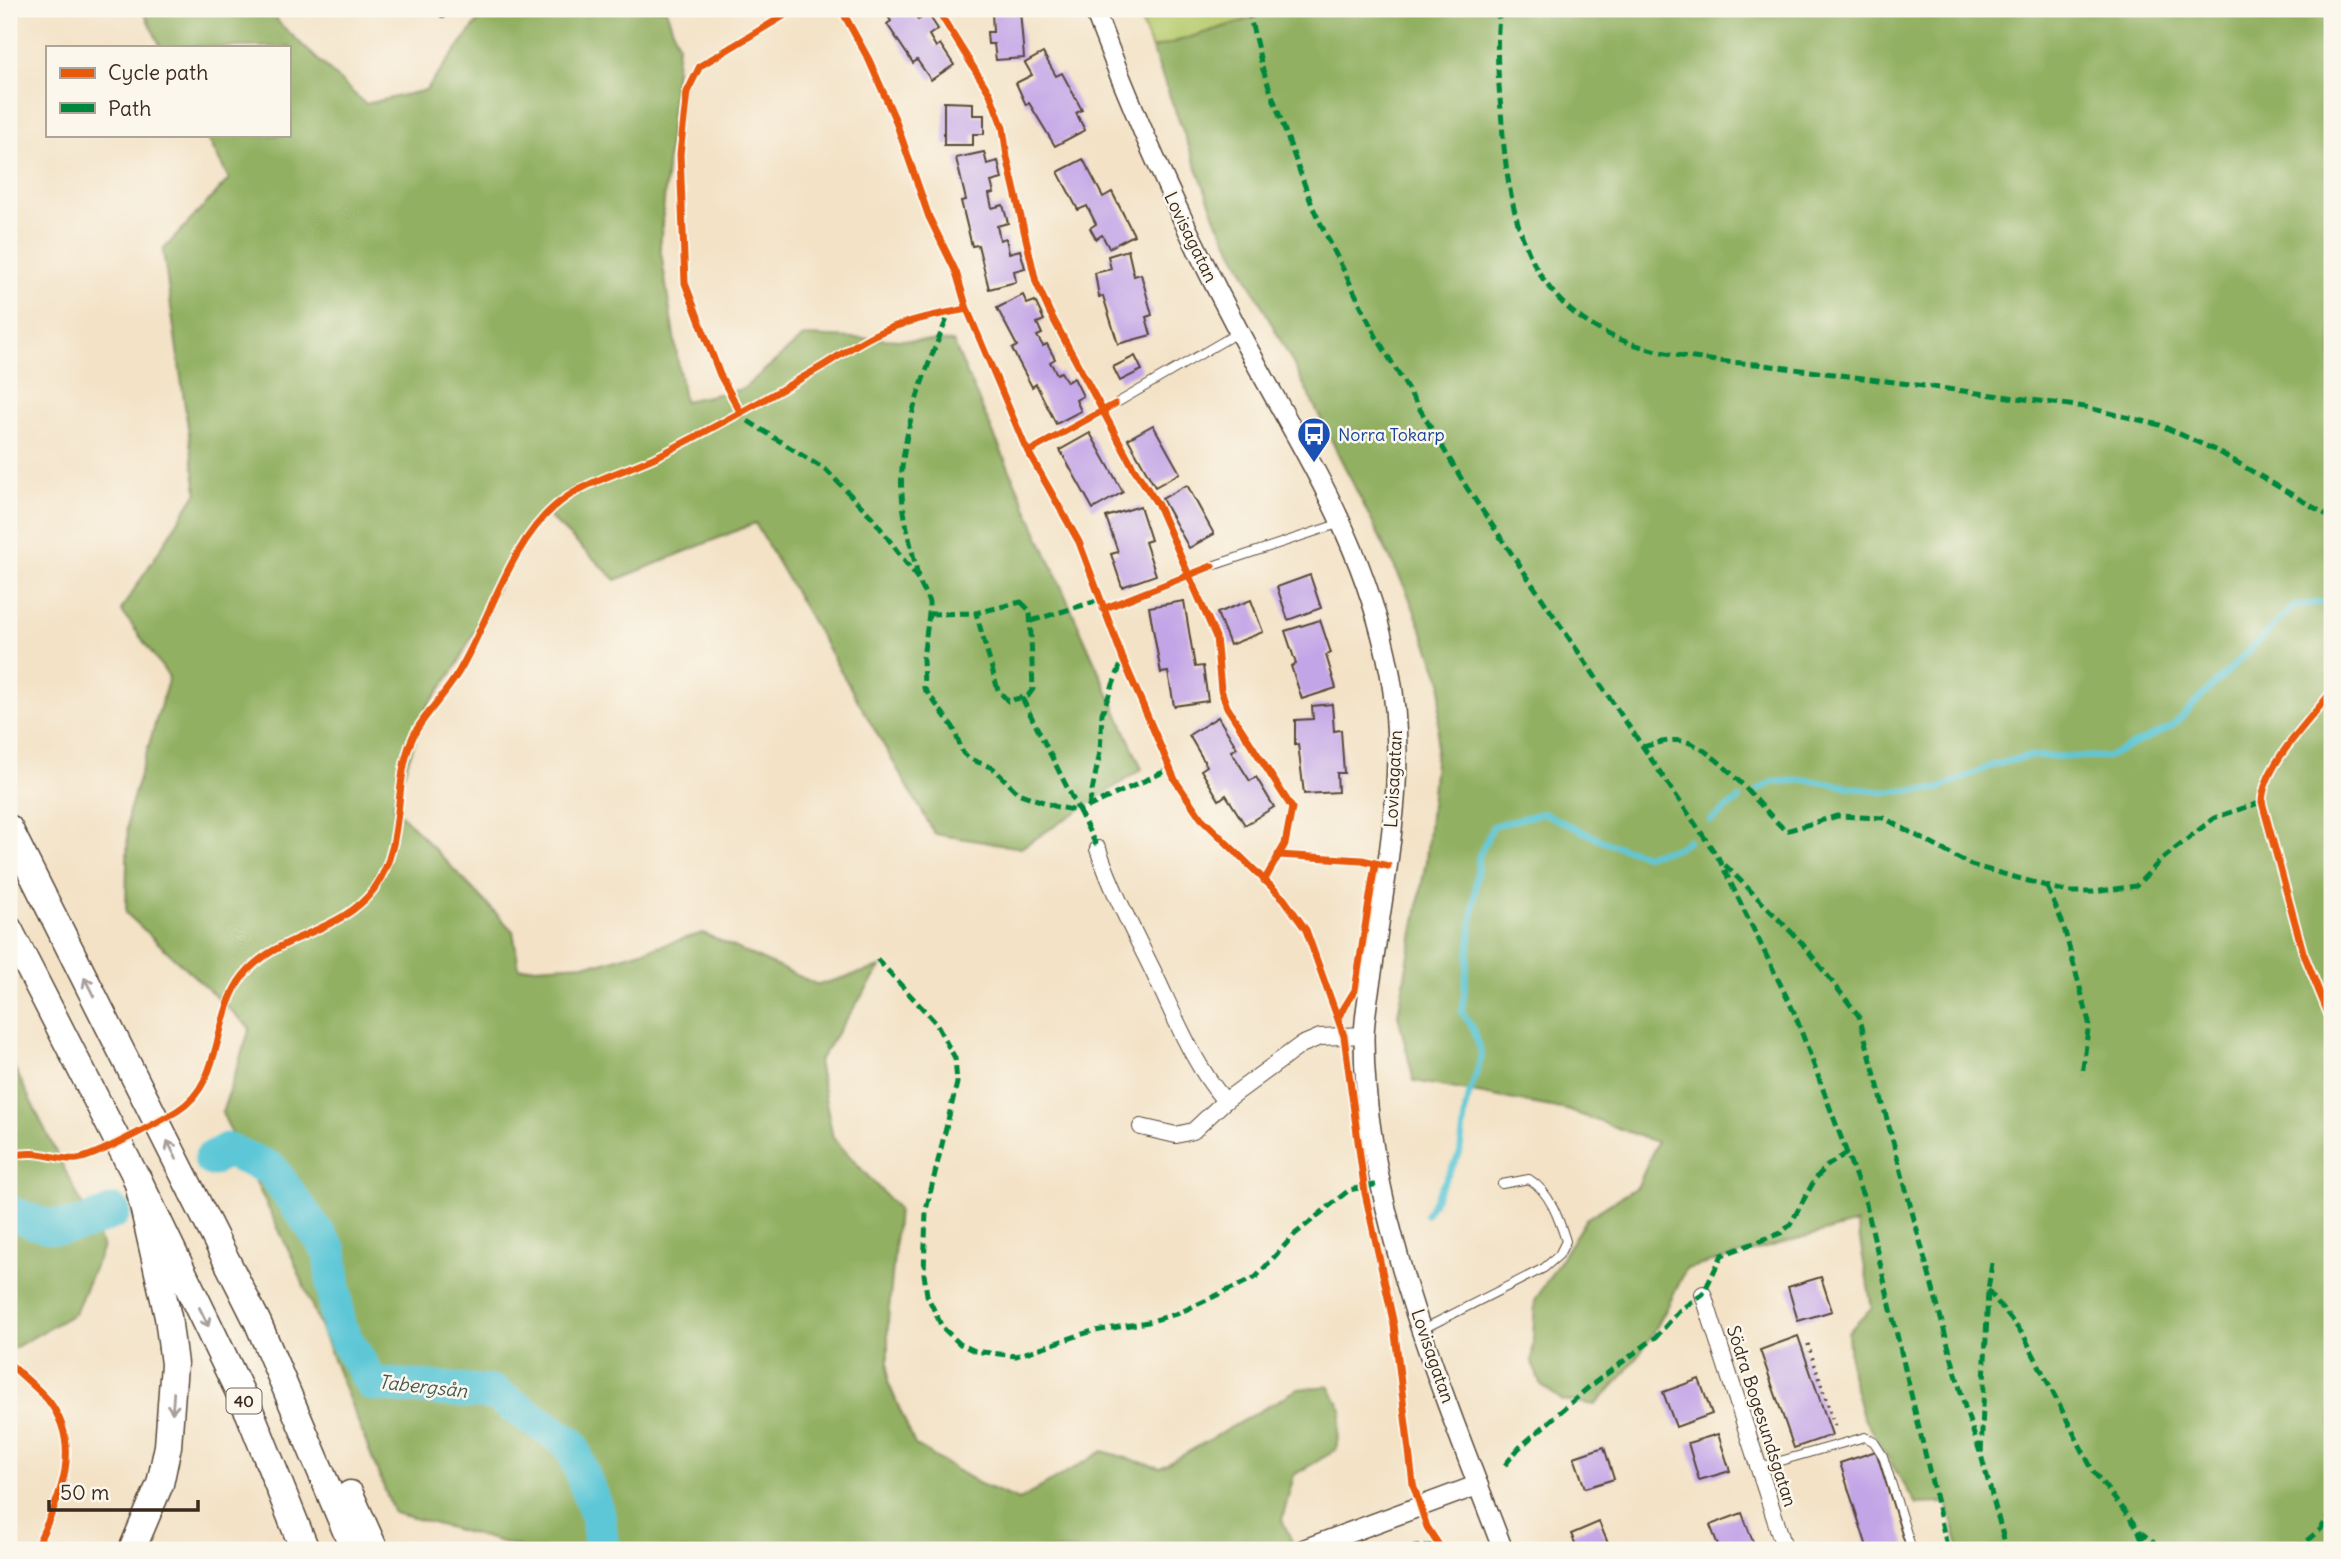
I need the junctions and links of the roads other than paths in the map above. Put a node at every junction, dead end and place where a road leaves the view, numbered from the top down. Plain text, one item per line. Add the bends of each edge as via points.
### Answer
1 (1094, 9) edge
2 (1239, 332) junction
3 (1115, 404) dead end
4 (1343, 522) junction
5 (1212, 566) dead end
6 (9, 828) edge
7 (1098, 849) dead end
8 (9, 929) edge
9 (1364, 1035) junction
10 (1225, 1101) junction
11 (1141, 1127) dead end
12 (137, 1179) joint
13 (1502, 1184) dead end
14 (165, 1259) junction
15 (1703, 1294) dead end
16 (258, 1323) junction
17 (1423, 1329) junction
18 (1759, 1467) junction
19 (1478, 1485) junction
20 (132, 1550) edge
21 (305, 1550) edge
22 (354, 1550) edge
23 (375, 1550) edge
24 (1302, 1550) edge
25 (1503, 1550) edge
26 (1785, 1550) edge
27 (1912, 1550) edge

1 - 2 street, Lovisagatan via 1175,208
2 - 3 lane
2 - 4 street, Lovisagatan
4 - 5 lane
4 - 9 street, Lovisagatan via 1371,591 1391,676 1397,739 1395,806
16 -> 6 highway, 40
7 - 10 street via 1113,893 1188,1045 1208,1082
8 - 12 highway, 40
9 - 10 street via 1320,1037 1301,1045
9 - 17 street, Lovisagatan via 1379,1184
10 - 11 street via 1193,1131 1175,1135
12 - 14 highway, 40
13 - 17 lane via 1529,1179 1538,1185 1558,1216 1566,1241 1559,1255 1544,1268
14 -> 20 highway via 173,1405 160,1484
14 -> 21 highway, 40 via 250,1413
15 - 18 street, Södra Bogesundsgatan
16 - 22 highway, 40
16 - 23 highway
17 - 19 street, Lovisagatan
18 - 26 street, Södra Bogesundsgatan
18 - 27 lane via 1865,1437 1883,1456
19 - 24 street
19 - 25 street, Lovisagatan

